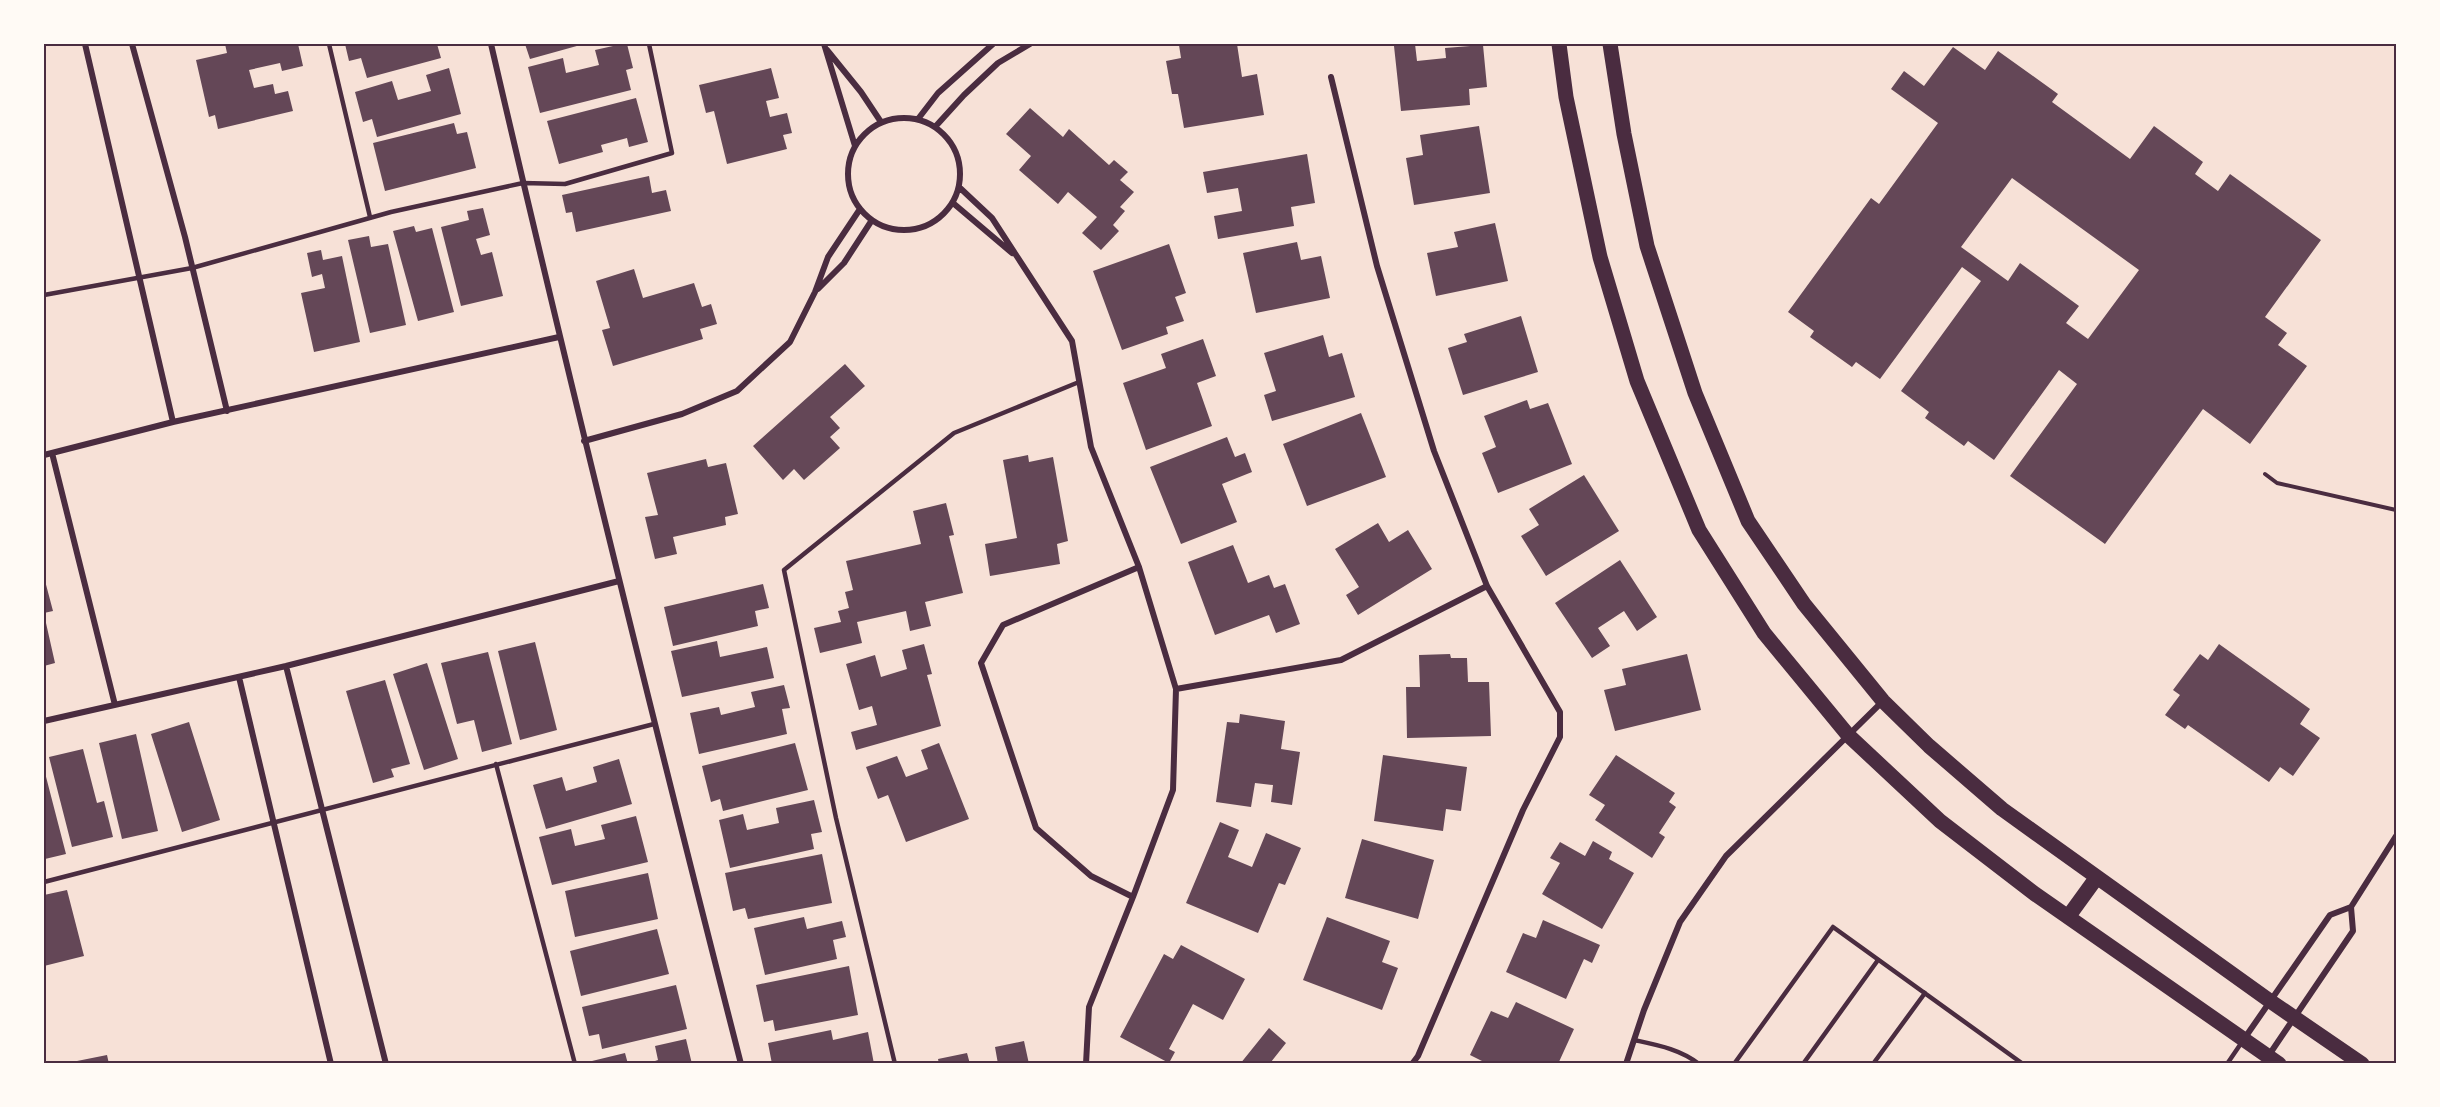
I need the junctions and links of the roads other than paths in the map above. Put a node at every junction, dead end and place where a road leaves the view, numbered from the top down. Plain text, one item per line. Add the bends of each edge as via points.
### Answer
1 (85, 44) edge
2 (132, 44) edge
3 (329, 44) edge
4 (491, 44) edge
5 (649, 44) edge
6 (993, 44) edge
7 (1030, 44) edge
8 (1560, 44) edge
9 (1611, 44) edge
10 (824, 45) edge
11 (1331, 77) dead end
12 (918, 119) junction
13 (881, 122) junction
14 (935, 126) junction
15 (855, 146) junction
16 (523, 183) junction
17 (959, 187) junction
18 (953, 203) junction
19 (860, 209) junction
20 (370, 218) junction
21 (872, 220) junction
22 (1017, 257) junction
23 (192, 268) junction
24 (139, 276) junction
25 (816, 292) junction
26 (44, 295) edge
27 (559, 337) junction
28 (1079, 382) junction
29 (227, 411) junction
30 (173, 422) junction
31 (584, 441) junction
32 (52, 453) junction
33 (44, 455) edge
34 (1139, 567) junction
35 (619, 581) junction
36 (1487, 586) junction
37 (286, 666) junction
38 (239, 677) junction
39 (1176, 689) junction
40 (1883, 701) junction
41 (115, 705) junction
42 (44, 721) edge
43 (654, 724) junction
44 (1848, 735) junction
45 (496, 764) junction
46 (322, 809) junction
47 (274, 821) junction
48 (2397, 836) edge
49 (2097, 877) junction
50 (44, 882) edge
51 (1133, 897) junction
52 (2351, 907) junction
53 (2068, 917) junction
54 (1878, 960) junction
55 (1924, 993) junction
56 (2270, 1001) junction
57 (2294, 1017) junction
58 (2244, 1039) junction
59 (1634, 1040) junction
60 (2270, 1061) edge
61 (331, 1064) edge
62 (386, 1064) edge
63 (574, 1064) edge
64 (741, 1064) edge
65 (895, 1064) edge
66 (1086, 1064) edge
67 (1412, 1064) edge
68 (1626, 1064) edge
69 (1699, 1064) edge
70 (1734, 1064) edge
71 (1803, 1064) edge
72 (1873, 1064) edge
73 (2023, 1064) edge
74 (2227, 1064) edge
75 (2362, 1064) edge

1 - 24 street
2 - 23 street
3 - 20 lane
4 - 16 street
5 - 16 lane via 672,153 565,184
6 - 12 street via 938,93
7 - 14 street via 998,63
8 - 44 main road via 1566,97 1600,257 1637,381 1699,530 1764,633
9 - 40 main road via 1647,246 1702,411 1748,521 1804,604
10 - 13 street
10 - 15 street
11 - 36 street via 1384,288 1434,451
12 - 13 street
12 - 14 street
13 - 15 street
14 - 17 street via 957,153
15 - 19 street via 848,178
16 - 20 lane
16 - 27 street
17 - 18 street
17 - 22 street via 992,218
18 - 21 street via 941,217 907,230 889,228
18 - 22 street
19 - 21 street
19 - 25 street via 828,257
20 - 23 lane
21 - 25 street via 844,263
22 - 28 street via 1072,341
23 - 24 lane
23 - 29 street
24 - 26 lane
24 - 30 street
25 - 31 street via 790,342 737,391 682,414
27 - 29 street
27 - 31 street
28 - 34 street via 1091,447
28 - 65 lane via 954,433 784,570 836,818
29 - 30 street
30 - 32 street
31 - 35 street
32 - 33 street
32 - 41 street
34 - 39 street
34 - 51 street via 1003,625 981,663 1036,828 1091,876
35 - 37 street
35 - 43 street
36 - 39 street via 1341,660
36 - 67 street via 1560,712 1560,737 1523,810
37 - 38 street
37 - 46 street
38 - 41 street
38 - 47 street
39 - 51 street via 1173,790
40 - 44 street
40 - 49 main road via 1995,802
41 - 42 street
43 - 45 lane
43 - 64 street
44 - 53 main road via 1940,820
44 - 59 street via 1726,856 1680,922
45 - 46 lane
45 - 63 lane
46 - 47 lane
46 - 62 street
47 - 50 lane
47 - 61 street
48 - 52 street
49 - 53 main road
49 - 56 main road
51 - 66 street via 1089,1007
52 - 56 street via 2330,915
52 - 57 street via 2353,931
53 - 58 main road
54 - 55 lane
54 - 70 lane via 1833,927
54 - 71 lane
55 - 72 lane
55 - 73 lane
56 - 57 main road
56 - 58 street
57 - 60 street
57 - 75 main road
58 - 60 main road
58 - 74 lane
59 - 68 street
59 - 69 lane via 1667,1047

